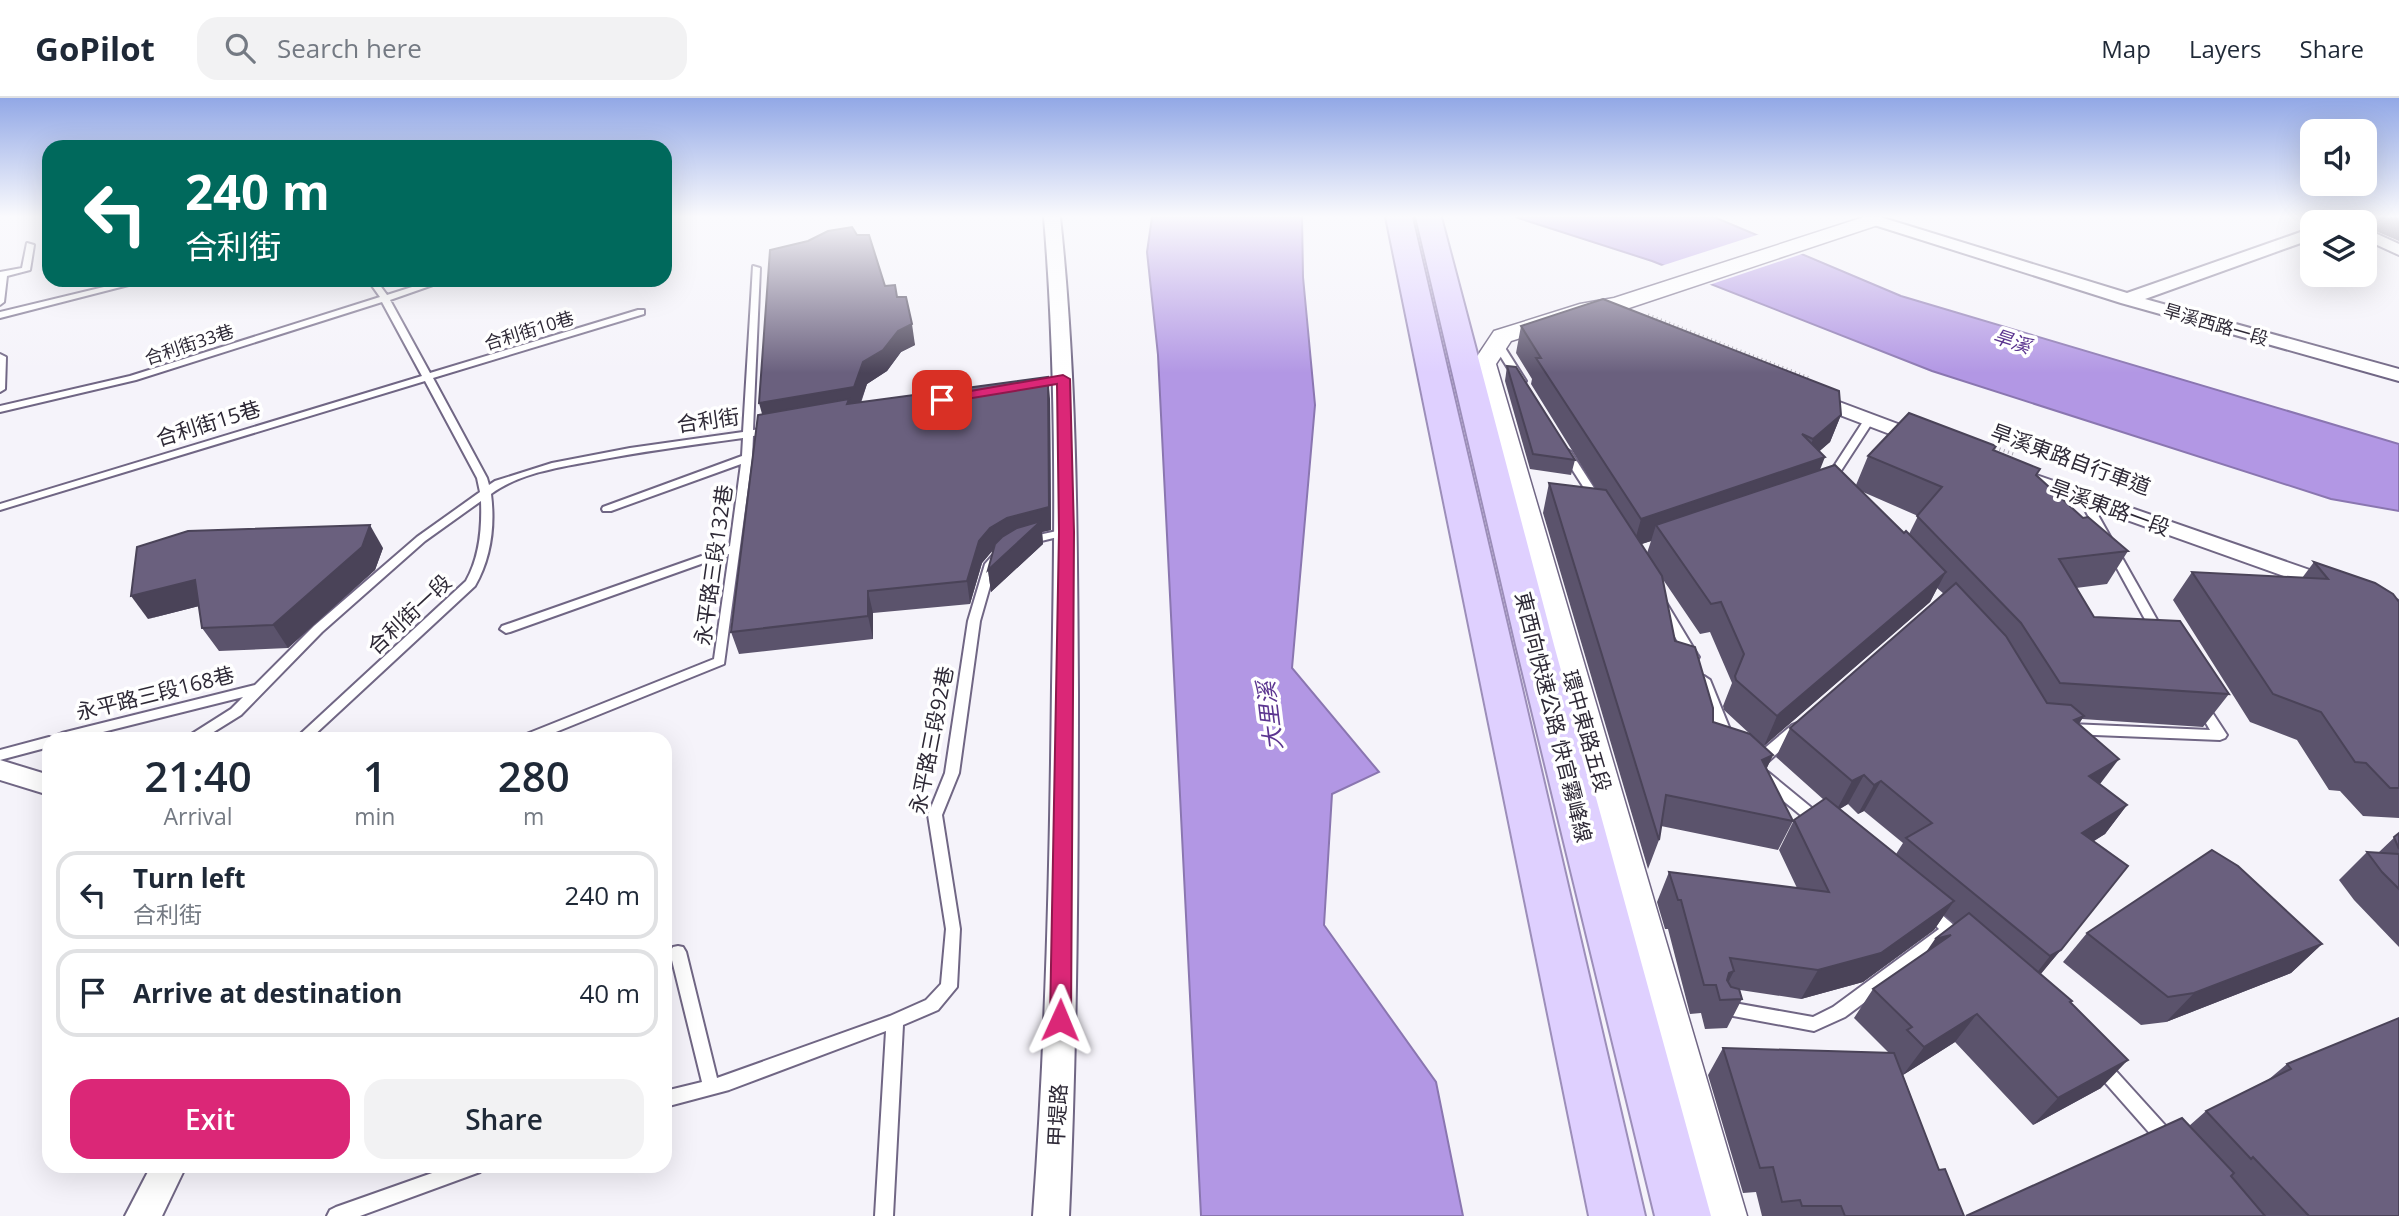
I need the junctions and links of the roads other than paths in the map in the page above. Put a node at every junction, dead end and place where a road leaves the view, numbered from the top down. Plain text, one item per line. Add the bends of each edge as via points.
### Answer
1 (26, 269) edge
2 (756, 269) edge
3 (1054, 269) edge
4 (1411, 269) edge
5 (1441, 269) edge
6 (1681, 269) edge
7 (1731, 269) edge
8 (2034, 269) edge
9 (2211, 269) edge
10 (1, 275) edge
11 (115, 287) edge
12 (377, 287) edge
13 (419, 287) edge
14 (384, 297) junction
15 (2127, 299) junction
16 (0, 302) edge
17 (641, 312) dead end
18 (1610, 312) junction
19 (0, 315) edge
20 (1497, 343) junction
21 (1, 357) edge
22 (2399, 375) edge
23 (427, 377) junction
24 (0, 389) edge
25 (1526, 390) edge
26 (1793, 390) edge
27 (0, 409) edge
28 (1870, 420) junction
29 (789, 427) edge
30 (749, 433) junction
31 (1556, 436) edge
32 (1945, 448) edge
33 (747, 458) junction
34 (1996, 467) edge
35 (1829, 489) edge
36 (486, 490) junction
37 (2084, 499) junction
38 (0, 507) edge
39 (607, 509) dead end
40 (1608, 519) edge
41 (1066, 532) junction
42 (735, 548) junction
43 (1658, 598) edge
44 (2399, 609) edge
45 (506, 629) dead end
46 (2168, 650) edge
47 (258, 689) junction
48 (2194, 694) edge
49 (1805, 721) edge
50 (2062, 729) edge
51 (86, 732) edge
52 (204, 732) edge
53 (310, 732) edge
54 (544, 732) edge
55 (42, 744) edge
56 (0, 755) edge
57 (1745, 759) junction
58 (0, 770) edge
59 (42, 783) edge
60 (1834, 834) edge
61 (1916, 902) edge
62 (1950, 930) junction
63 (1971, 948) edge
64 (678, 952) dead end
65 (1723, 1007) edge
66 (895, 1021) junction
67 (2086, 1050) edge
68 (711, 1086) junction
69 (672, 1097) edge
70 (2179, 1154) edge
71 (165, 1173) edge
72 (455, 1173) edge
73 (142, 1216) edge
74 (336, 1216) edge
75 (884, 1216) edge
76 (1051, 1216) edge
77 (1616, 1216) edge
78 (1683, 1216) edge
79 (1724, 1216) edge

1 - 10 lane
2 - 30 lane, 永平路三段132巷
3 - 41 street, 甲堤路
4 - 77 highway, 東西向快速公路 快官霧峰線
5 - 78 highway, 東西向快速公路 快官霧峰線
6 - 18 street via 1603,295
7 - 18 street
8 - 15 street, 旱溪西路一段
9 - 15 street
10 - 16 lane
11 - 19 lane
12 - 14 lane
13 - 14 lane, 合利街33巷
14 - 23 lane
14 - 27 lane, 合利街33巷 via 133,378
15 - 22 street, 旱溪西路一段
17 - 23 lane, 合利街10巷
18 - 20 street via 1502,336
20 - 25 lane
20 - 79 street, 環中東路五段 via 1484,364
21 - 24 lane
23 - 36 lane
23 - 38 lane, 合利街15巷
26 - 28 street
28 - 32 street
28 - 35 lane
29 - 30 lane, 合利街
30 - 33 lane, 永平路三段132巷
30 - 36 lane, 合利街 via 552,466
31 - 40 lane
33 - 39 lane
33 - 42 lane, 永平路三段132巷
34 - 37 street, 旱溪東路一段
36 - 47 lane, 合利街 via 421,539 318,629
36 - 53 lane, 合利街一段 via 489,504 479,572 471,583
37 - 44 street, 旱溪東路一段
37 - 46 lane
41 - 66 lane, 永平路三段92巷 via 1011,547 990,564 974,621 952,773 935,815 953,929 949,987 932,1005
41 - 76 street, 甲堤路 via 1059,1098
42 - 45 lane
42 - 54 lane, 永平路三段132巷 via 720,661
43 - 57 lane via 1699,666 1724,734
47 - 51 lane, 永平路三段168巷
47 - 52 lane, 合利街 via 236,712
48 - 50 lane via 2220,735
49 - 57 lane
55 - 56 lane
57 - 60 lane
58 - 59 street
61 - 62 lane
62 - 63 lane
62 - 65 lane via 1839,1012 1814,1024
64 - 68 lane
66 - 68 lane, 永平路三段92巷
66 - 75 lane
67 - 70 lane
68 - 69 lane, 永平路三段92巷
71 - 73 street
72 - 74 lane

